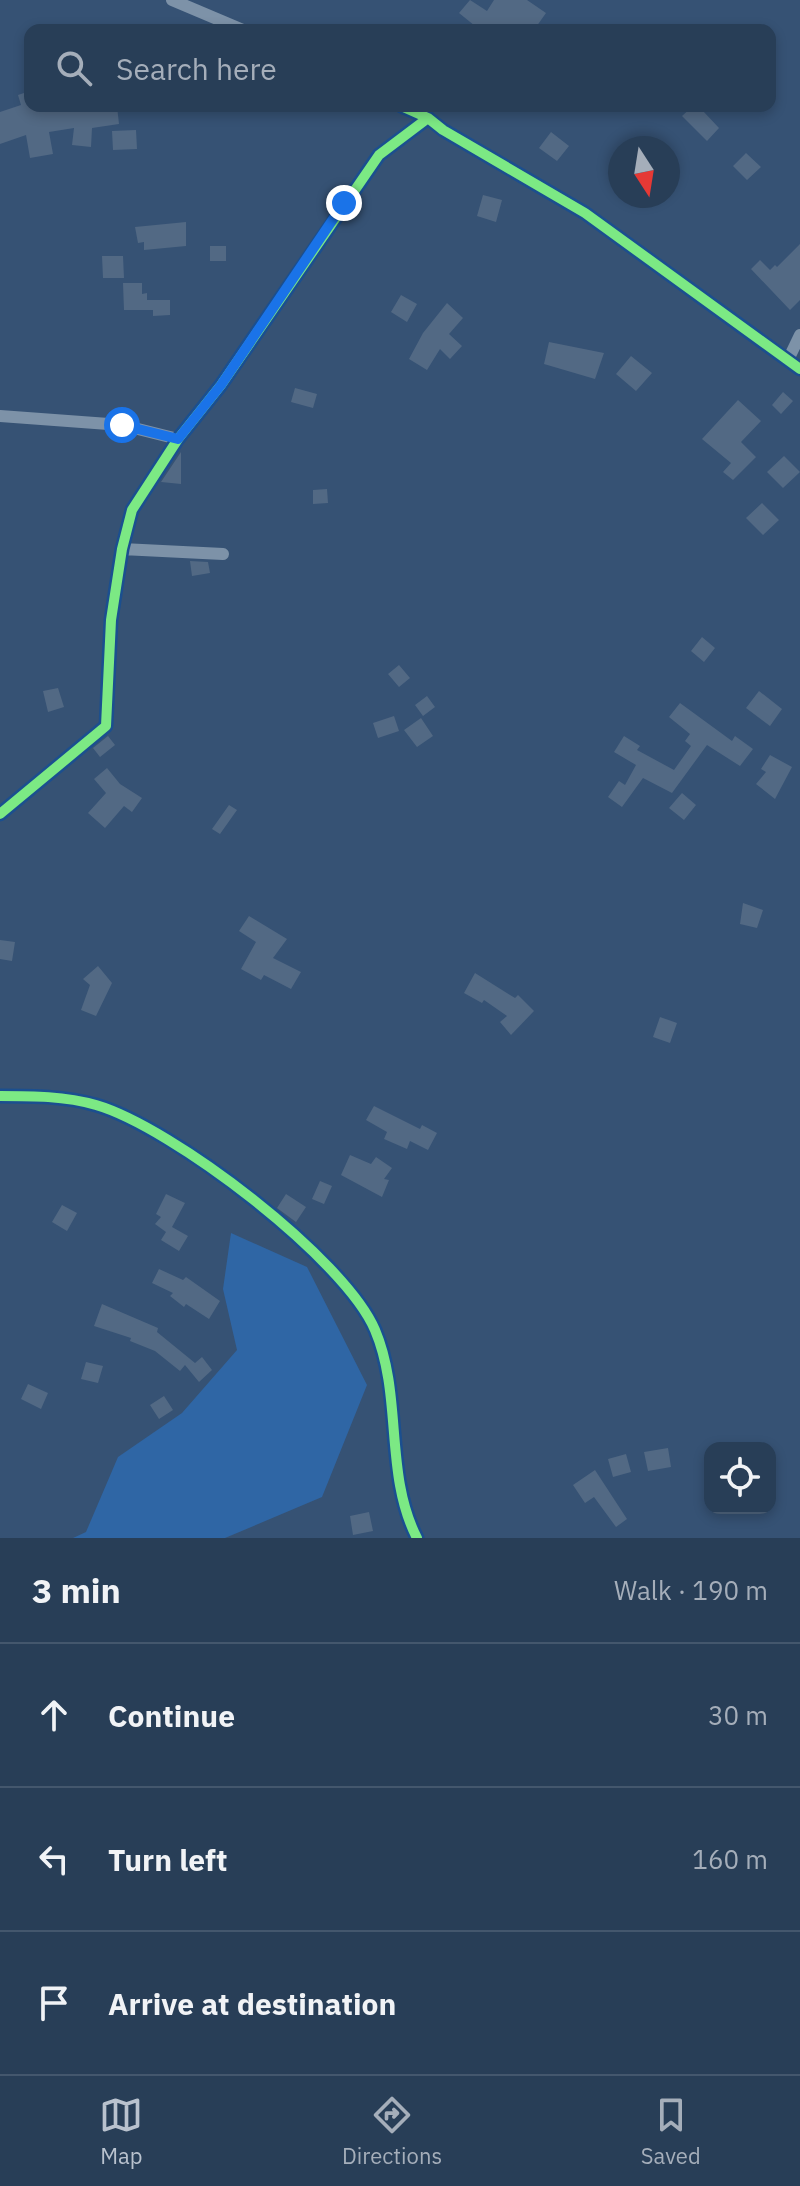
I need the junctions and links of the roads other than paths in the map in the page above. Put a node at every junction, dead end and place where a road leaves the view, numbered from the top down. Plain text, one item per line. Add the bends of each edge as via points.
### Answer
1 (172, 0) edge
2 (229, 24) edge
3 (414, 112) edge
4 (428, 118) junction
5 (800, 335) edge
6 (788, 360) junction
7 (800, 369) edge
8 (0, 416) edge
9 (178, 439) junction
10 (122, 549) junction
11 (223, 554) dead end
12 (0, 814) edge
13 (0, 1096) edge
14 (417, 1538) edge

1 - 2 street
3 - 4 street
4 - 6 street via 585,213
4 - 9 street via 379,155
5 - 6 street
6 - 7 street
8 - 9 street via 122,425
9 - 10 street via 132,510
10 - 11 street
10 - 12 street via 106,726
13 - 14 street via 96,1105 149,1127 243,1192 345,1284 375,1330 389,1391 398,1475

